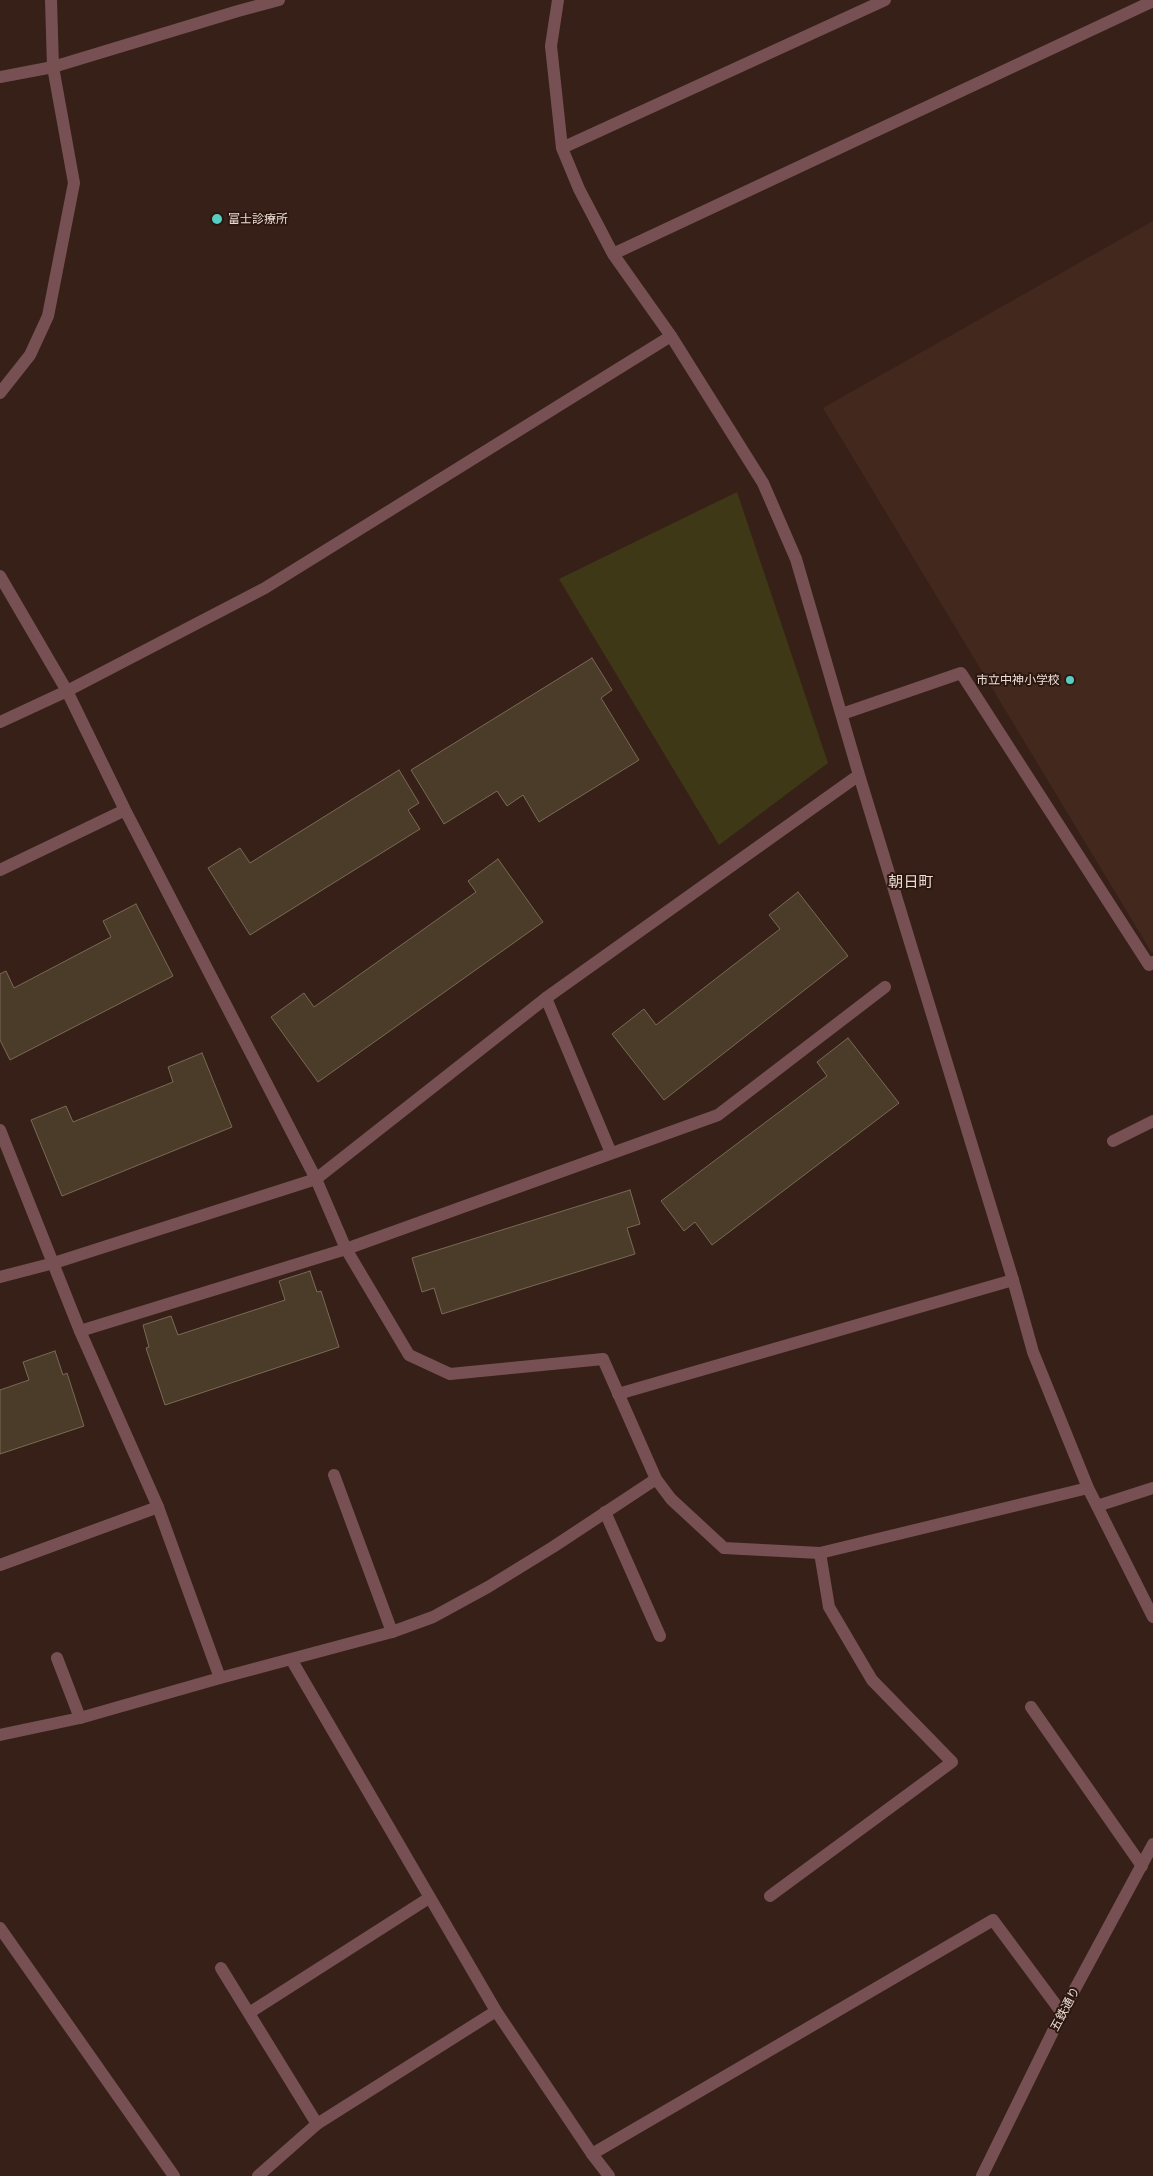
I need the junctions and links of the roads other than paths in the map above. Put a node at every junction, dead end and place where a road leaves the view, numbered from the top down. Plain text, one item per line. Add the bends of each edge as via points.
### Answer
1 (51, 0) edge
2 (279, 0) edge
3 (558, 0) edge
4 (885, 0) edge
5 (1153, 1) edge
6 (53, 67) junction
7 (0, 77) edge
8 (562, 148) junction
9 (613, 254) junction
10 (671, 336) junction
11 (0, 393) edge
12 (0, 576) edge
13 (67, 691) junction
14 (842, 714) junction
15 (0, 722) edge
16 (859, 775) junction
17 (125, 810) junction
18 (0, 870) edge
19 (1153, 962) edge
20 (885, 987) dead end
21 (546, 998) junction
22 (1153, 1121) edge
23 (0, 1130) edge
24 (1113, 1140) dead end
25 (611, 1153) junction
26 (316, 1179) junction
27 (346, 1249) junction
28 (54, 1262) junction
29 (0, 1277) edge
30 (1013, 1280) junction
31 (80, 1330) junction
32 (618, 1394) junction
33 (334, 1475) dead end
34 (656, 1478) junction
35 (1088, 1488) junction
36 (1153, 1488) edge
37 (1097, 1506) junction
38 (158, 1507) junction
39 (605, 1512) junction
40 (820, 1553) junction
41 (0, 1565) edge
42 (1153, 1617) edge
43 (392, 1632) junction
44 (660, 1636) dead end
45 (56, 1658) dead end
46 (292, 1659) junction
47 (220, 1678) junction
48 (1031, 1707) dead end
49 (80, 1718) junction
50 (0, 1735) edge
51 (1153, 1844) edge
52 (1142, 1866) junction
53 (770, 1896) dead end
54 (429, 1898) junction
55 (0, 1928) edge
56 (221, 1968) dead end
57 (496, 2011) junction
58 (249, 2013) junction
59 (1062, 2013) junction
60 (317, 2124) junction
61 (592, 2154) junction
62 (174, 2176) edge
63 (258, 2176) edge
64 (609, 2176) edge
65 (982, 2176) edge

1 - 6 street
2 - 6 street
3 - 8 street via 551,46
4 - 8 street
5 - 9 street
6 - 7 street
6 - 11 street via 74,183 48,316 30,354
8 - 9 street via 578,190
9 - 10 street
10 - 13 street via 265,588
10 - 14 street via 763,483 796,559
12 - 13 street
13 - 15 street
13 - 17 street
14 - 16 street
14 - 19 street via 961,673 1149,965
16 - 21 street
16 - 30 street
17 - 18 street
17 - 26 street
20 - 25 street via 718,1115
21 - 25 street
21 - 26 street
22 - 24 street
23 - 28 street
25 - 27 street
26 - 27 street
26 - 28 street
27 - 31 street
27 - 32 street via 409,1354 450,1374 603,1359
28 - 29 street
28 - 31 street
30 - 32 street
30 - 35 street via 1033,1352
31 - 38 street
32 - 34 street
33 - 43 street
34 - 39 street
34 - 40 street via 671,1499 724,1548
35 - 37 street
35 - 40 street
36 - 37 street
37 - 42 street
38 - 41 street
38 - 47 street
39 - 43 street via 553,1547 433,1618
39 - 44 street
40 - 53 street via 829,1607 872,1680 952,1762
43 - 46 street
45 - 49 street
46 - 47 street
46 - 54 street
47 - 49 street
48 - 52 street
49 - 50 street
51 - 52 street, 五鉄通り
52 - 59 street, 五鉄通り
54 - 57 street
54 - 58 street
55 - 62 street
56 - 58 street
57 - 60 street
57 - 61 street
58 - 60 street
59 - 61 street via 992,1920
59 - 65 street, 五鉄通り
60 - 63 street
61 - 64 street

